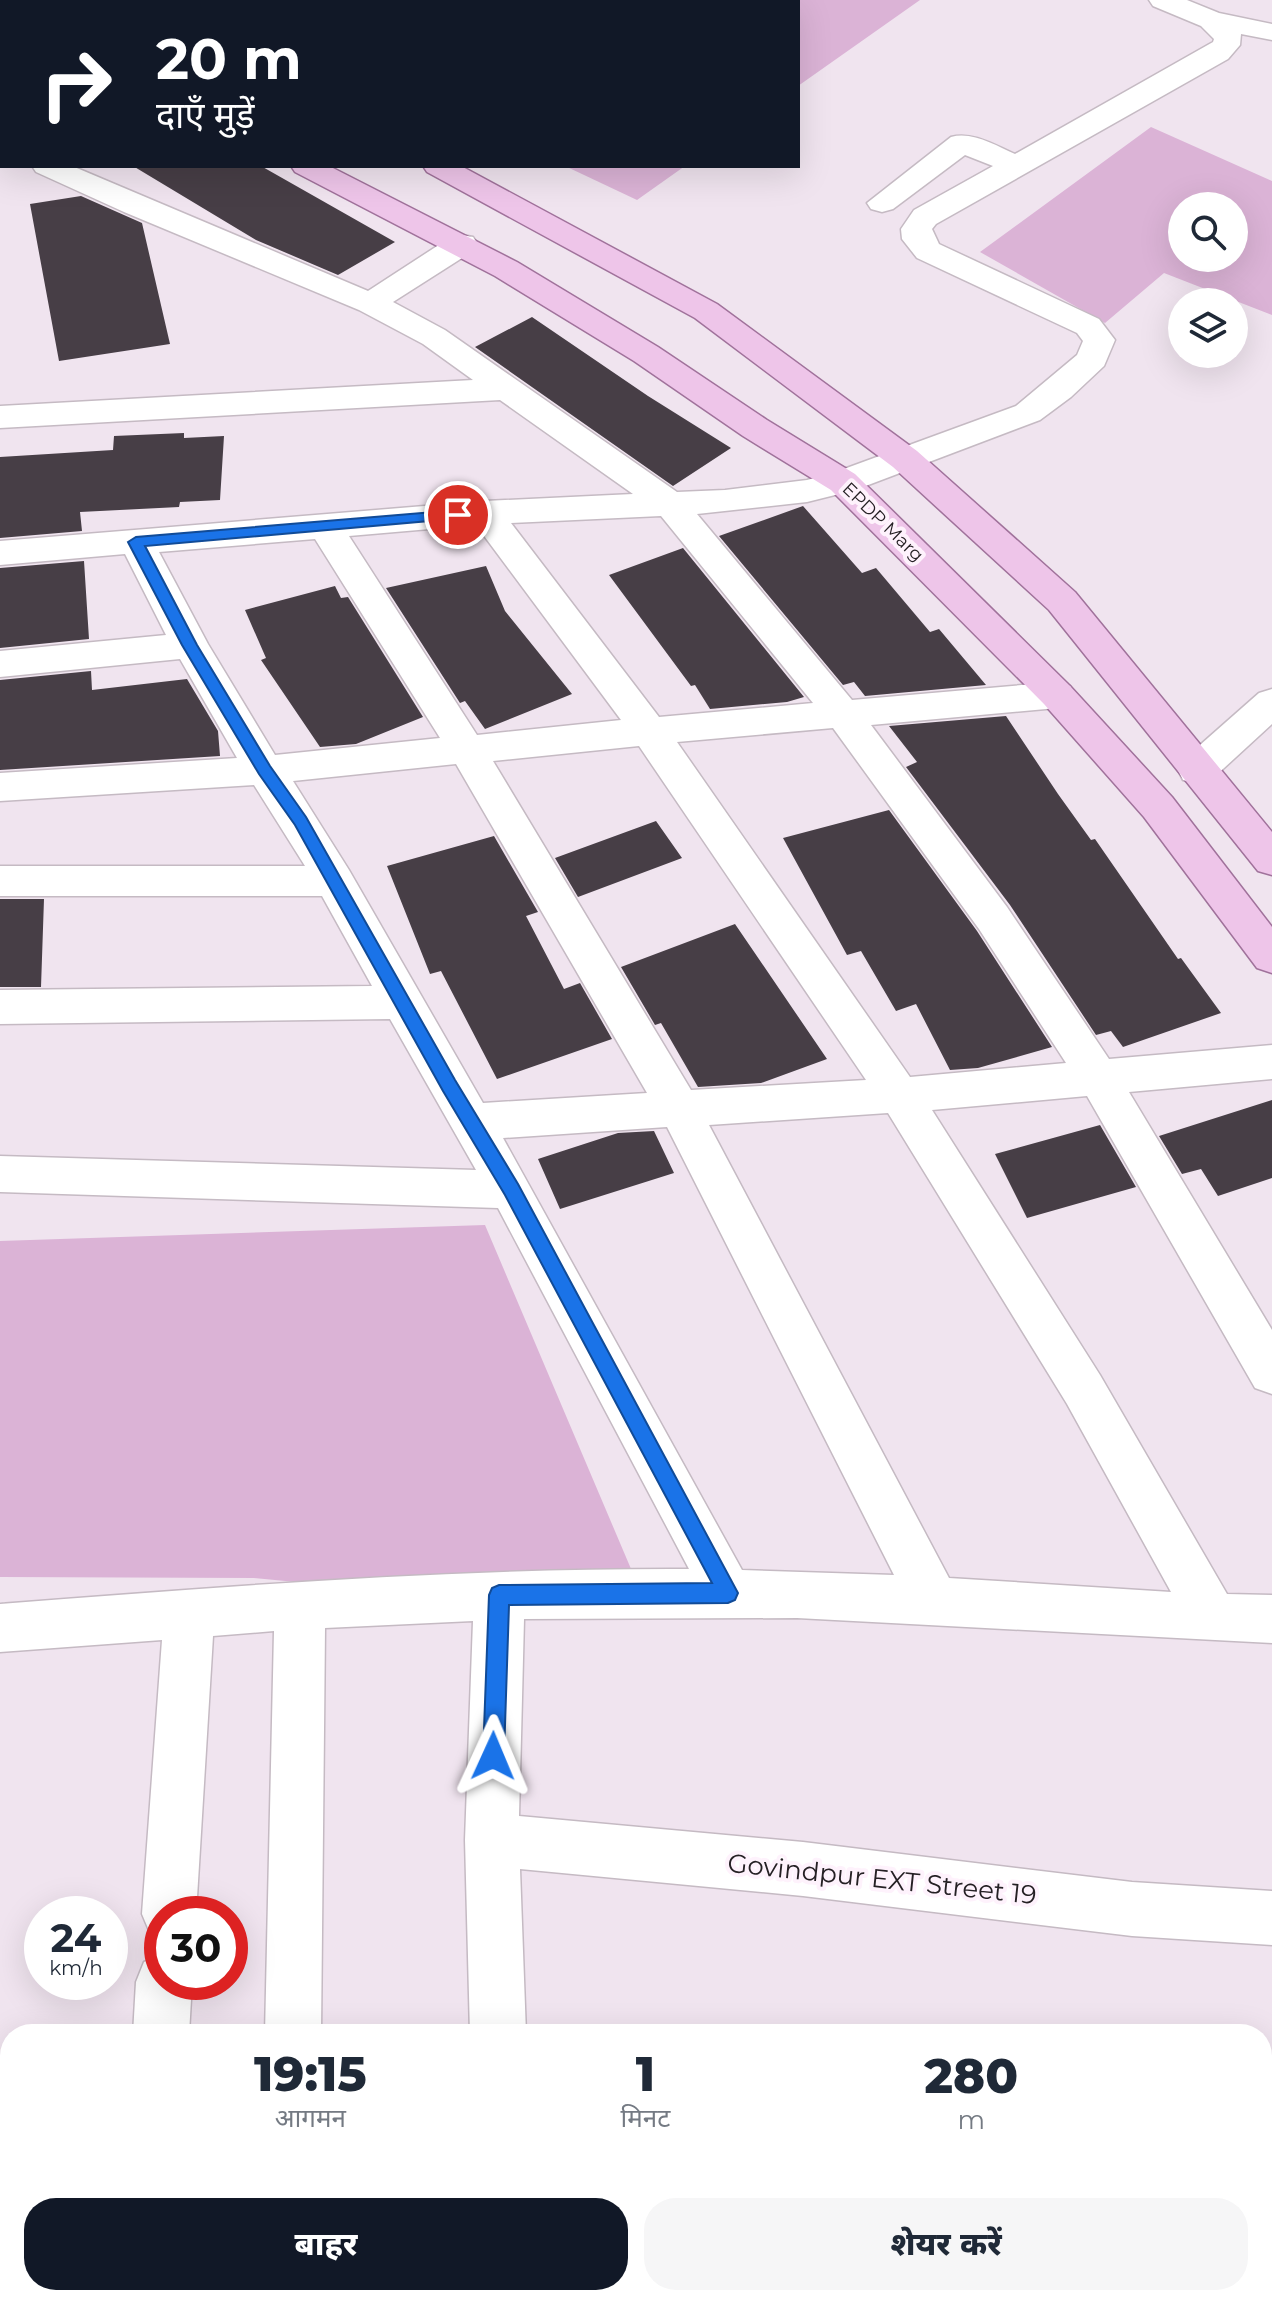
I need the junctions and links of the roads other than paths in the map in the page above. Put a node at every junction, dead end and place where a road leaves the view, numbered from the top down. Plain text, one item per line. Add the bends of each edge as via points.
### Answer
1 (1163, 0) edge
2 (1211, 20) junction
3 (1272, 32) edge
4 (1018, 166) junction
5 (51, 168) edge
6 (310, 168) edge
7 (442, 168) edge
8 (882, 203) dead end
9 (462, 244) junction
10 (370, 303) junction
11 (505, 389) junction
12 (0, 417) edge
13 (905, 459) junction
14 (843, 482) junction
15 (670, 504) junction
16 (485, 513) junction
17 (325, 526) junction
18 (136, 542) junction
19 (0, 553) edge
20 (190, 645) junction
21 (0, 664) edge
22 (1057, 695) junction
23 (1272, 702) edge
24 (842, 713) junction
25 (649, 731) junction
26 (467, 750) junction
27 (264, 770) junction
28 (1197, 770) junction
29 (0, 787) edge
30 (1272, 860) edge
31 (0, 881) edge
32 (335, 881) junction
33 (1272, 957) edge
34 (402, 1002) junction
35 (0, 1007) edge
36 (1272, 1062) edge
37 (1098, 1077) junction
38 (901, 1095) junction
39 (680, 1111) junction
40 (470, 1122) junction
41 (0, 1174) edge
42 (511, 1190) junction
43 (1272, 1373) edge
44 (728, 1593) junction
45 (499, 1595) junction
46 (935, 1603) junction
47 (300, 1604) junction
48 (189, 1613) junction
49 (1213, 1618) junction
50 (1272, 1619) edge
51 (0, 1628) edge
52 (492, 1840) junction
53 (170, 1896) edge
54 (1272, 1918) edge
55 (163, 2000) edge
56 (162, 2024) edge
57 (293, 2024) edge
58 (498, 2024) edge

1 - 2 street
2 - 3 street
2 - 4 street via 1229,37 1218,53
4 - 8 street via 962,143
4 - 13 street via 925,217 916,229 918,239 928,251 1088,326 1096,333 1098,346 1092,359 1028,413
5 - 10 street
6 - 9 main road, EPDP Marg
7 - 13 main road via 706,311
9 - 10 street
9 - 14 main road, EPDP Marg via 646,354
10 - 11 street via 434,337
11 - 12 street
11 - 15 street
13 - 14 street
13 - 28 main road via 1062,601
14 - 15 street via 765,498
14 - 22 main road, EPDP Marg
15 - 16 street
15 - 24 street
16 - 17 street
16 - 25 street
17 - 18 street
17 - 26 street
18 - 19 street
18 - 20 street
20 - 21 street
20 - 27 street
22 - 24 street
22 - 33 main road, EPDP Marg via 1158,807
23 - 28 street
24 - 25 street
24 - 37 street via 993,918
25 - 26 street
25 - 38 street
26 - 27 street
26 - 39 street
27 - 29 street
27 - 32 street
28 - 30 main road
31 - 32 street
32 - 34 street
34 - 35 street
34 - 40 street
36 - 37 street
37 - 38 street
37 - 43 street
38 - 39 street
38 - 49 street via 1079,1380
39 - 40 street
39 - 46 street
40 - 42 street
41 - 42 street
42 - 44 street
44 - 45 street
44 - 46 street
45 - 47 street
45 - 52 street
46 - 49 street
47 - 48 street
47 - 57 street
48 - 51 street
48 - 53 street
49 - 50 street
52 - 54 street, Govindpur EXT Street 19 via 803,1869 1132,1909
52 - 58 street
55 - 56 street

